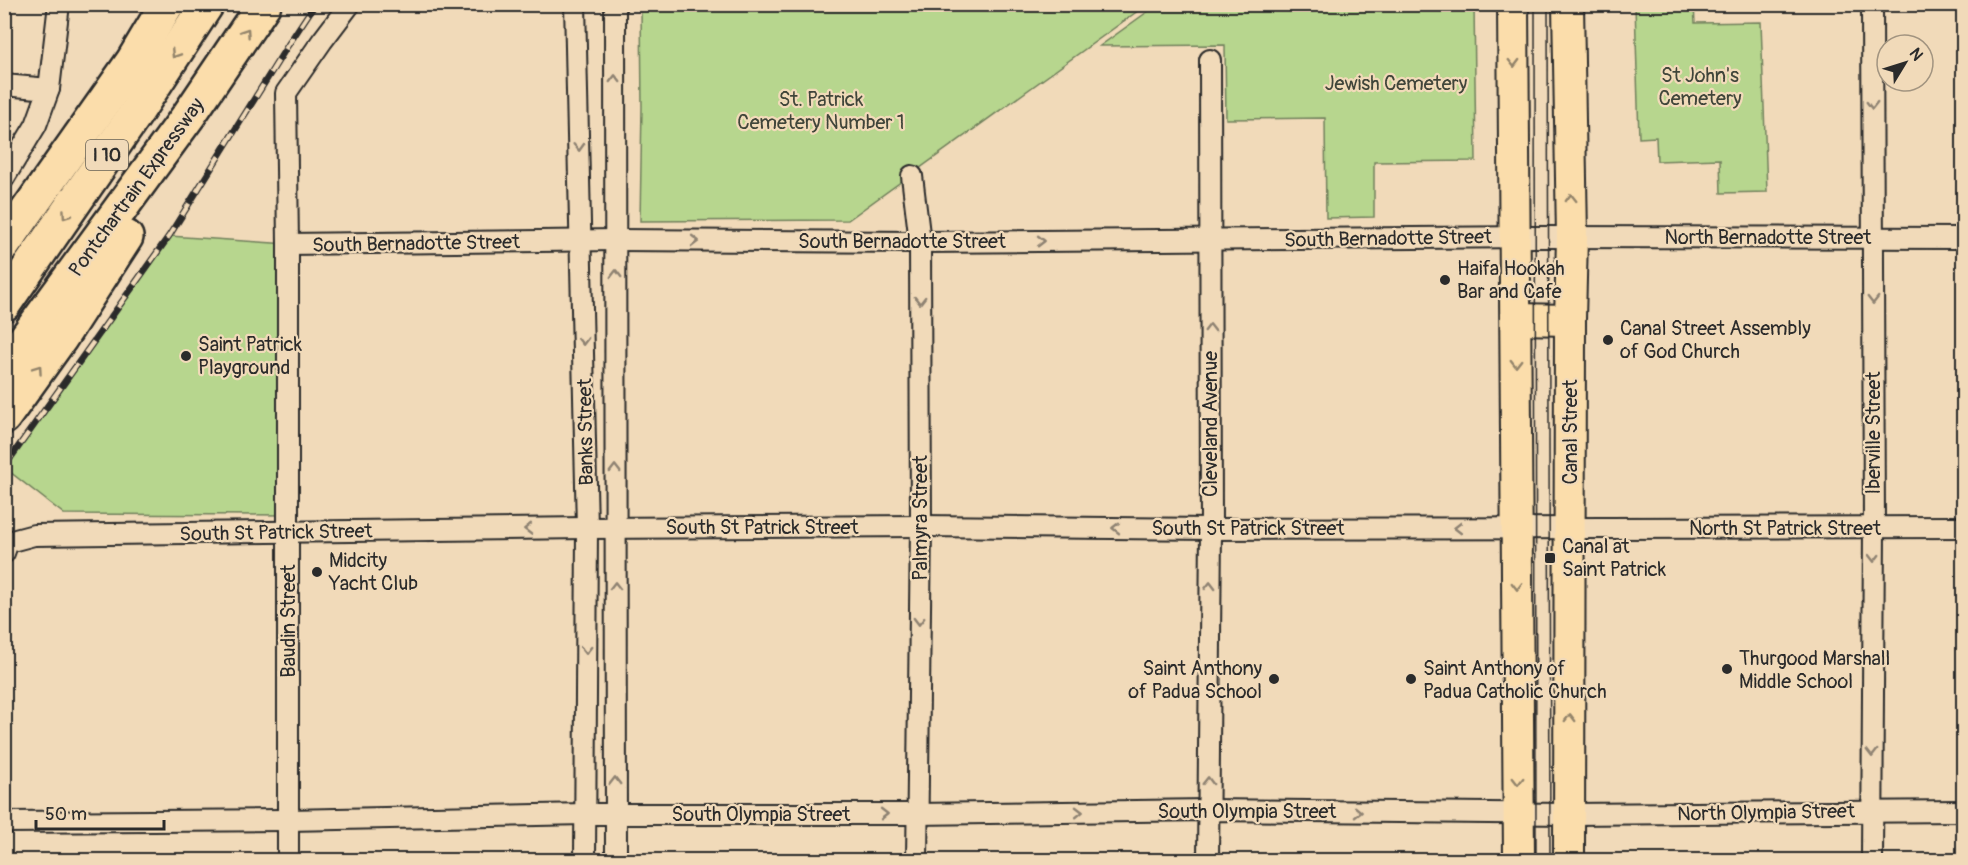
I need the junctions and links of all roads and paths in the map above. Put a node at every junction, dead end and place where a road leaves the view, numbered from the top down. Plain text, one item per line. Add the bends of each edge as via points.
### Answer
1 (59, 4) edge
2 (146, 4) edge
3 (167, 4) edge
4 (207, 4) edge
5 (264, 4) edge
6 (350, 4) edge
7 (575, 4) edge
8 (615, 4) edge
9 (1514, 4) edge
10 (1568, 4) edge
11 (1872, 4) edge
12 (1210, 60) dead end
13 (4, 85) edge
14 (49, 89) junction
15 (189, 115) junction
16 (912, 176) dead end
17 (4, 178) edge
18 (13, 232) edge
19 (1516, 237) junction
20 (1572, 237) junction
21 (1873, 237) junction
22 (1964, 238) edge
23 (616, 240) junction
24 (1209, 240) junction
25 (582, 241) junction
26 (920, 242) junction
27 (288, 244) junction
28 (4, 304) edge
29 (1516, 319) junction
30 (1570, 320) junction
31 (4, 368) edge
32 (4, 417) edge
33 (921, 526) junction
34 (1964, 527) edge
35 (587, 528) junction
36 (615, 528) junction
37 (1516, 528) junction
38 (1874, 528) junction
39 (1211, 529) junction
40 (1570, 529) junction
41 (289, 532) junction
42 (6, 547) edge
43 (1208, 810) junction
44 (1872, 810) junction
45 (1964, 810) edge
46 (585, 814) junction
47 (615, 814) junction
48 (916, 814) junction
49 (1518, 814) junction
50 (1569, 814) junction
51 (288, 820) junction
52 (4, 822) edge
53 (288, 861) edge
54 (585, 861) edge
55 (616, 861) edge
56 (916, 861) edge
57 (1208, 861) edge
58 (1519, 861) edge
59 (1569, 861) edge
60 (1872, 861) edge

1 - 14 street
2 - 18 highway via 26,202
3 - 18 highway via 133,62
4 -> 28 highway, Pontchartrain Expressway / I 10
15 -> 5 highway, Pontchartrain Expressway / I 10
6 - 27 street, Baudin Street via 286,93
7 -> 25 street, Banks Street
23 -> 8 street, Banks Street
9 -> 19 main road
20 -> 10 main road, Canal Street
11 -> 21 street, Iberville Street
12 - 24 street, Cleveland Avenue
13 - 14 street
14 - 17 street via 36,125
15 - 31 highway, Pontchartrain Expressway / I 10
32 -> 15 highway via 60,339 192,136
16 - 26 street, Palmyra Street
19 - 20 street, North Bernadotte Street
19 - 24 street, South Bernadotte Street
19 - 29 main road
20 - 21 street, North Bernadotte Street
20 - 30 main road, Canal Street
21 - 22 street, North Bernadotte Street
21 -> 38 street, Iberville Street
23 - 25 street, South Bernadotte Street
23 -> 26 street, South Bernadotte Street
36 -> 23 street, Banks Street
26 -> 24 street, South Bernadotte Street
39 -> 24 street, Cleveland Avenue
25 - 27 street, South Bernadotte Street
25 -> 35 street, Banks Street
26 -> 33 street, Palmyra Street
27 - 41 street, Baudin Street
29 - 30 main road
29 -> 37 main road
30 - 40 main road, Canal Street
33 - 36 street, South St Patrick Street
39 -> 33 street, South St Patrick Street
33 -> 48 street, Palmyra Street
34 - 38 street, North St Patrick Street
35 - 36 street, South St Patrick Street
35 -> 41 street, South St Patrick Street
35 -> 46 street, Banks Street
47 -> 36 street, Banks Street
37 -> 39 street, South St Patrick Street
37 - 40 street, South St Patrick Street
37 -> 49 main road
38 - 40 street, North St Patrick Street
38 -> 44 street, Iberville Street
43 -> 39 street, Cleveland Avenue
50 -> 40 main road, Canal Street
41 - 42 street, South St Patrick Street via 34,535
41 - 51 street, Baudin Street
48 -> 43 street, South Olympia Street
43 -> 49 street, South Olympia Street
43 - 57 street, Cleveland Avenue
44 - 45 street, North Olympia Street
44 - 50 street, North Olympia Street
44 - 60 street, Iberville Street
46 - 47 street, South Olympia Street
46 - 51 street, South Olympia Street
46 - 54 street, Banks Street
47 -> 48 street, South Olympia Street
47 - 55 street, Banks Street
48 - 56 street, Palmyra Street
49 - 50 street, North Olympia Street
49 - 58 main road
50 - 59 main road, Canal Street
51 - 52 street, South Olympia Street
51 - 53 street, Baudin Street

